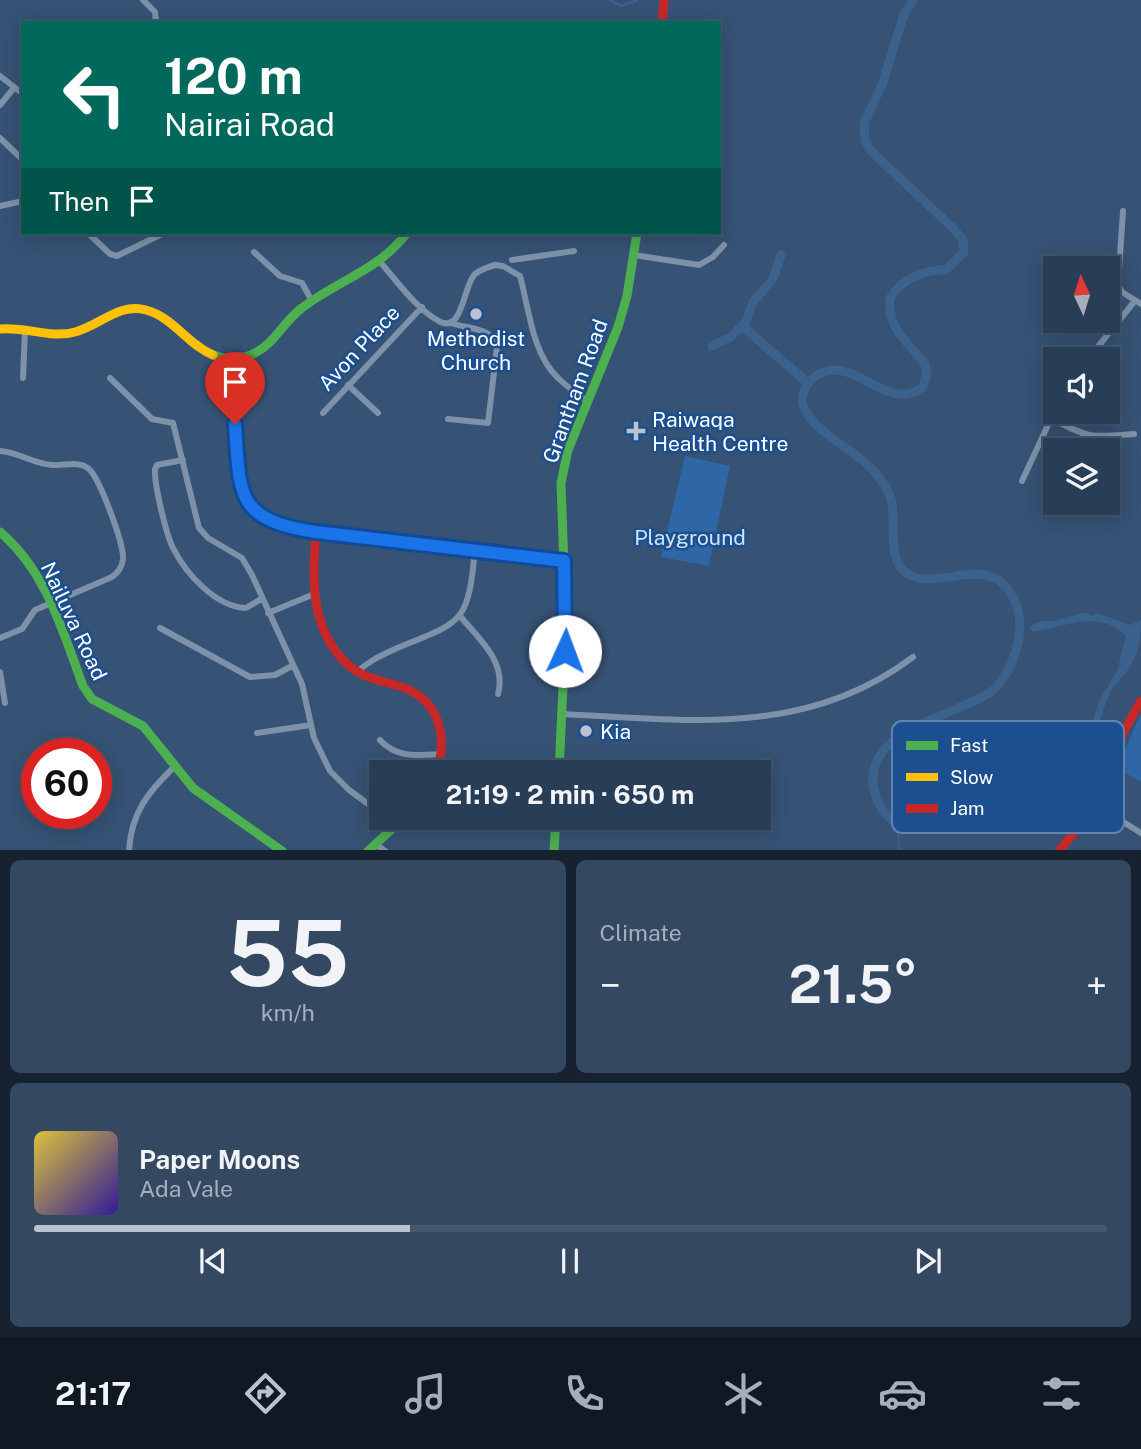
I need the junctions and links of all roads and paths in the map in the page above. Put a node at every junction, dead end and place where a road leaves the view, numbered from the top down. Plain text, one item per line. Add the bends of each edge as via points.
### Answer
1 (143, 0) edge
2 (664, 0) edge
3 (156, 21) edge
4 (662, 21) edge
5 (0, 76) edge
6 (14, 88) junction
7 (21, 93) edge
8 (0, 105) edge
9 (0, 138) edge
10 (21, 158) edge
11 (21, 201) edge
12 (0, 206) edge
13 (1123, 211) dead end
14 (90, 235) edge
15 (160, 235) edge
16 (406, 235) edge
17 (637, 235) edge
18 (724, 245) dead end
19 (574, 251) dead end
20 (254, 252) dead end
21 (634, 255) junction
22 (512, 260) dead end
23 (380, 262) junction
24 (312, 301) junction
25 (1138, 303) edge
26 (422, 307) junction
27 (451, 323) junction
28 (0, 329) edge
29 (25, 330) junction
30 (1099, 347) edge
31 (242, 357) junction
32 (23, 378) dead end
33 (110, 378) dead end
34 (348, 386) junction
35 (588, 402) junction
36 (323, 413) dead end
37 (378, 413) dead end
38 (448, 419) dead end
39 (1048, 424) edge
40 (1062, 424) edge
41 (1134, 434) dead end
42 (0, 451) edge
43 (183, 460) junction
44 (1022, 481) dead end
45 (0, 532) edge
46 (316, 532) junction
47 (475, 549) junction
48 (564, 561) junction
49 (312, 595) junction
50 (261, 599) junction
51 (50, 604) junction
52 (268, 613) junction
53 (460, 616) junction
54 (160, 628) dead end
55 (0, 638) edge
56 (913, 657) dead end
57 (292, 666) junction
58 (0, 672) edge
59 (357, 672) junction
60 (498, 694) dead end
61 (1141, 701) edge
62 (5, 703) dead end
63 (562, 714) junction
64 (312, 725) junction
65 (1124, 731) edge
66 (257, 733) dead end
67 (380, 740) dead end
68 (442, 754) junction
69 (440, 760) edge
70 (560, 760) edge
71 (174, 767) junction
72 (369, 805) edge
73 (1124, 822) edge
74 (392, 830) edge
75 (555, 830) edge
76 (1073, 833) edge
77 (1141, 833) edge
78 (372, 847) edge
79 (129, 850) edge
80 (282, 850) edge
81 (385, 850) edge
82 (554, 850) edge
83 (1059, 850) edge

1 - 3 street via 155,12
2 - 4 main road
5 - 6 street
6 - 7 street
6 - 8 street
9 - 10 street
11 - 12 street
13 - 25 street via 1118,285
14 - 15 street via 117,256
16 - 23 main road
17 - 21 main road, Grantham Road
18 - 21 street via 699,265
19 - 22 street
20 - 24 street via 280,276 302,283
21 - 35 main road, Grantham Road via 618,327
23 - 24 main road
23 - 26 street
24 - 31 main road via 293,315 271,342
25 - 30 street
26 - 27 street via 439,321
26 - 34 street, Avon Place
27 - 35 street via 476,273 495,265 512,271 520,276 547,365
27 - 38 street via 486,332 497,346 488,423
28 - 29 main road
29 - 31 main road via 69,334 132,308 157,315 213,355
29 - 32 street
31 - 46 main road via 235,390 235,424 238,478 244,497 270,521
33 - 43 street via 152,419 173,423
34 - 36 street, Avon Place
34 - 37 street
35 - 48 main road, Grantham Road via 568,450 561,483
39 - 44 street
40 - 41 street via 1093,437
42 - 51 street via 49,465 76,463 88,468 121,545 121,569 112,577
43 - 50 street via 199,528 242,558
43 - 50 street via 155,469 173,549 192,575 226,604 246,608
45 - 51 main road, Nailuva Road via 27,560
46 - 47 main road
46 - 49 main road
47 - 48 main road
47 - 53 street via 472,585
48 - 63 main road, Grantham Road
49 - 52 street
49 - 59 main road via 330,642
50 - 52 street
51 - 55 street via 35,610 22,629
51 - 71 main road, Nailuva Road via 92,699 143,726
52 - 57 street
53 - 59 street via 445,629 376,656
53 - 60 street via 494,657 502,680
54 - 57 street via 250,677 275,675
56 - 63 street via 856,690 778,715 730,721
57 - 64 street via 307,698
58 - 62 street
59 - 68 main road via 377,682 402,686 426,701 435,710 443,732
61 - 65 main road
63 - 70 main road, Grantham Road
64 - 66 street
64 - 72 street via 330,771
67 - 68 street via 388,750 404,755
68 - 69 main road
71 - 79 street via 137,810
71 - 80 main road, Nailuva Road via 193,788
73 - 77 street
74 - 78 main road
75 - 82 main road
76 - 83 main road
78 - 81 street

